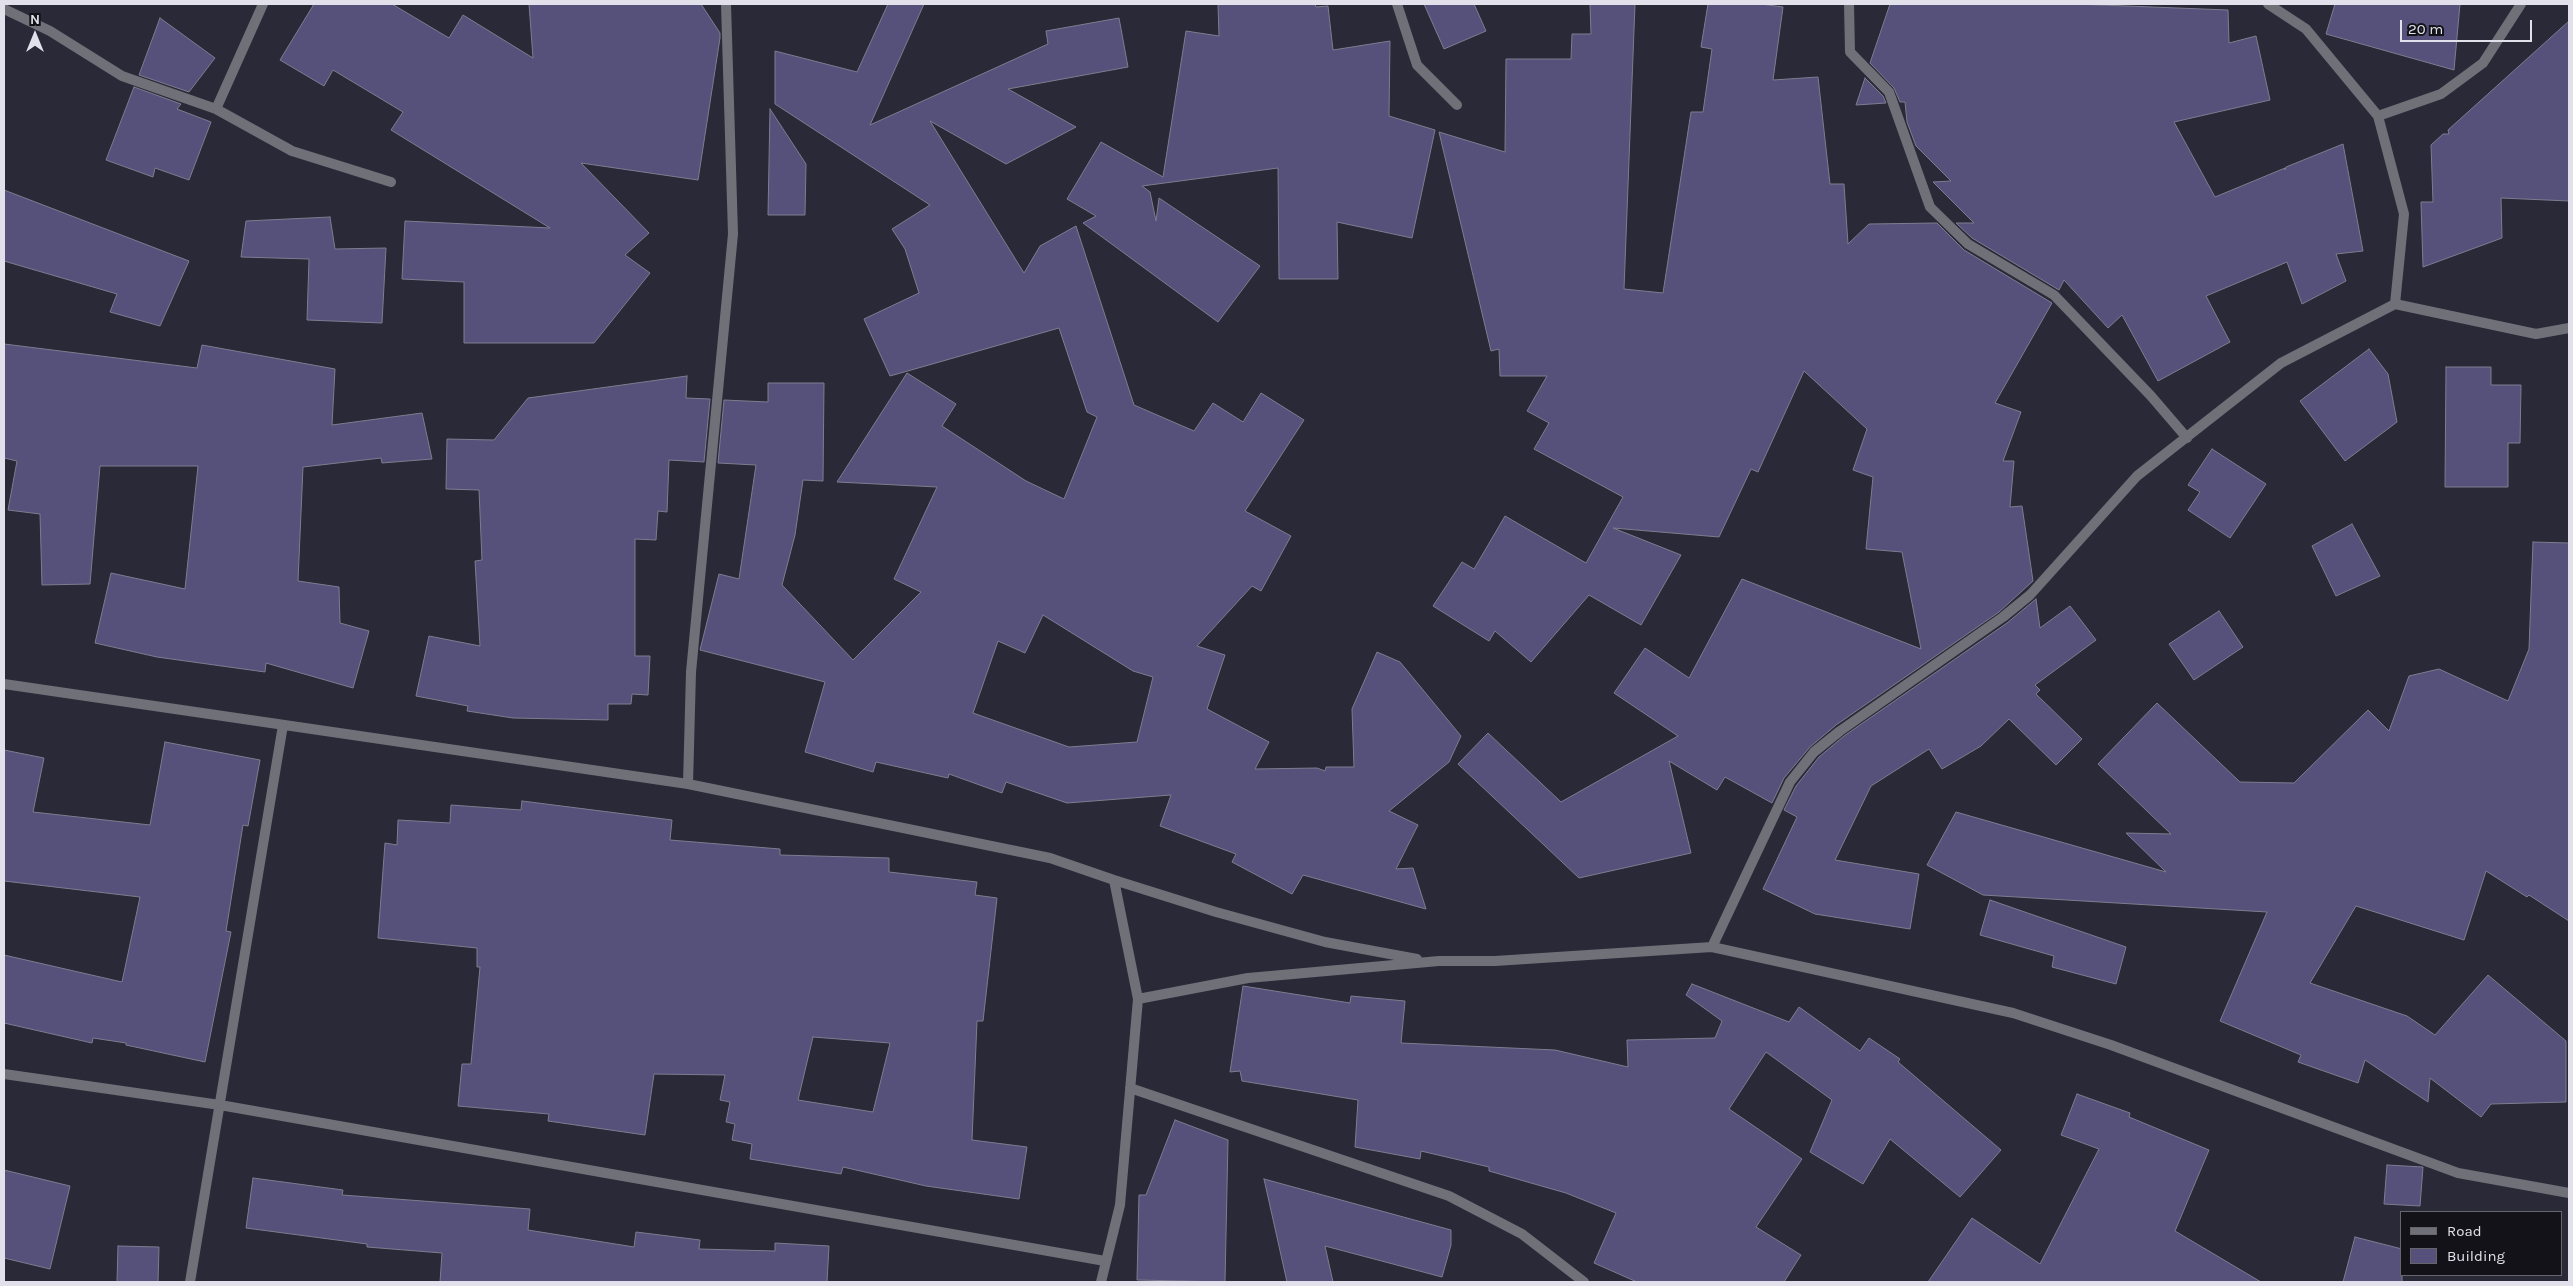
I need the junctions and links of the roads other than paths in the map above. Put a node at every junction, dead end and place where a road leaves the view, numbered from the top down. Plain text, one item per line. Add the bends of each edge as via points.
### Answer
1 (263, 4) edge
2 (726, 4) edge
3 (1397, 4) edge
4 (1849, 4) edge
5 (2268, 4) edge
6 (2521, 4) edge
7 (4, 9) edge
8 (1457, 105) dead end
9 (216, 109) junction
10 (2378, 116) junction
11 (391, 182) dead end
12 (2395, 304) junction
13 (2569, 328) edge
14 (2187, 438) junction
15 (4, 684) edge
16 (283, 725) junction
17 (688, 784) junction
18 (1114, 880) junction
19 (1712, 947) junction
20 (1438, 962) junction
21 (1138, 999) junction
22 (4, 1074) edge
23 (1130, 1088) junction
24 (220, 1105) junction
25 (2569, 1193) edge
26 (1105, 1261) junction
27 (190, 1282) edge
28 (1101, 1282) edge
29 (1584, 1282) edge

1 - 9 street
2 - 17 street via 733,234 692,672
3 - 8 street via 1417,65
4 - 14 street via 1850,52 1889,92 1930,208 1968,244 2054,295
5 - 10 street via 2306,29
6 - 10 street via 2483,63 2441,94
7 - 9 street via 50,31 122,76
9 - 11 street via 292,151
10 - 12 street via 2404,214
12 - 13 street via 2536,334
12 - 14 street via 2281,363
14 - 19 street via 2137,476 2030,595 1814,752 1790,782
15 - 16 street
16 - 17 street
16 - 24 street
17 - 18 street via 1050,858
18 - 20 street via 1325,942
18 - 21 street
19 - 20 street via 1495,962
19 - 25 street via 2014,1013 2458,1173
20 - 21 street via 1248,978
21 - 23 street
22 - 24 street
23 - 26 street via 1120,1205
23 - 29 street via 1449,1196 1522,1234
24 - 26 street
24 - 27 street
26 - 28 street

